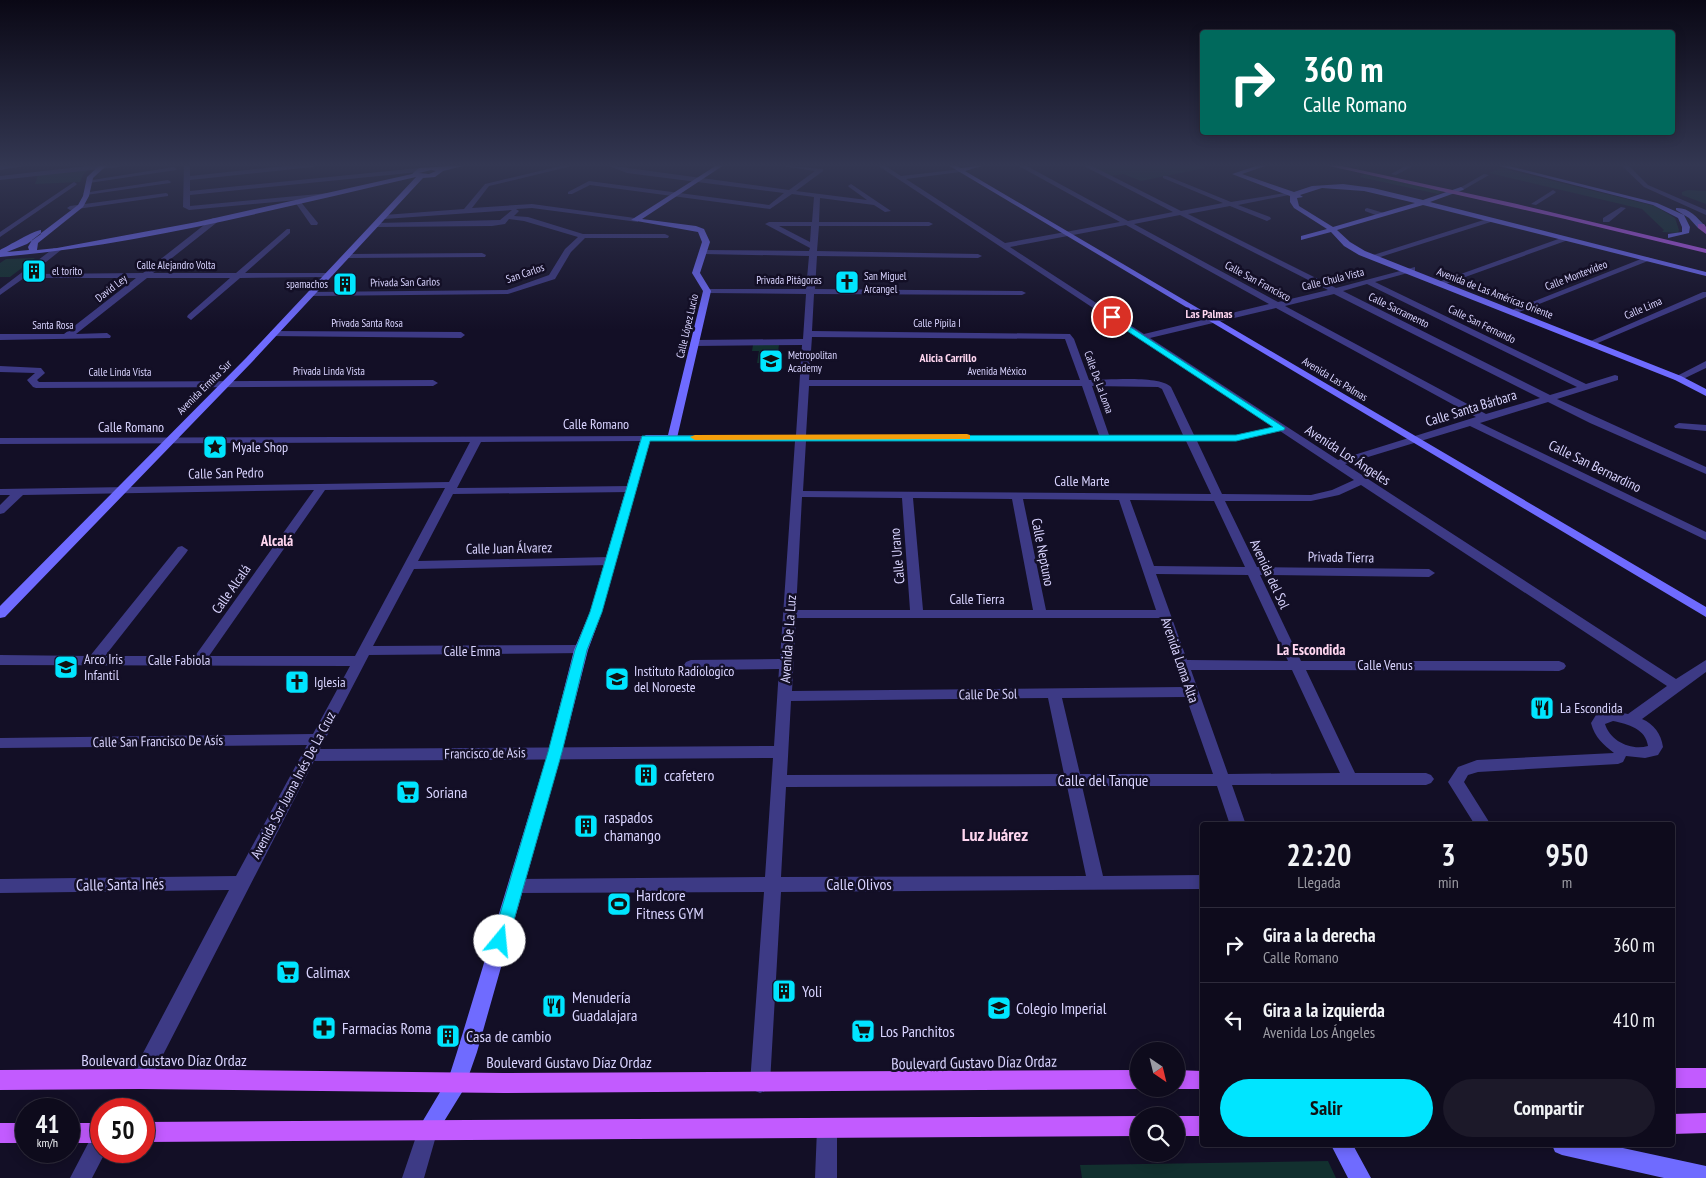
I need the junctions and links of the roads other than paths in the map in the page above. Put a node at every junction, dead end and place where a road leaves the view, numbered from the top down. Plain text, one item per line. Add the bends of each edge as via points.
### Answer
1 (22, 220) edge
2 (54, 220) edge
3 (62, 220) edge
4 (216, 220) joint
5 (312, 220) edge
6 (381, 220) edge
7 (504, 220) edge
8 (528, 220) edge
9 (635, 220) edge
10 (815, 220) edge
11 (963, 220) edge
12 (1044, 220) edge
13 (1122, 220) edge
14 (1138, 220) edge
15 (1194, 220) edge
16 (1320, 220) edge
17 (1365, 220) edge
18 (1487, 220) edge
19 (1585, 220) edge
20 (1606, 220) edge
21 (1683, 220) edge
22 (1491, 221) junction
23 (1126, 222) junction
24 (314, 223) dead end
25 (815, 224) junction
26 (929, 224) dead end
27 (377, 225) junction
28 (1686, 225) junction
29 (1335, 229) junction
30 (1704, 229) edge
31 (287, 231) dead end
32 (1067, 234) junction
33 (0, 235) edge
34 (583, 236) junction
35 (665, 236) dead end
36 (1671, 236) junction
37 (1304, 238) dead end
38 (1565, 239) junction
39 (1706, 245) edge
40 (1002, 246) junction
41 (57, 250) junction
42 (813, 251) junction
43 (1706, 251) edge
44 (703, 252) junction
45 (0, 253) edge
46 (34, 253) junction
47 (482, 255) dead end
48 (348, 256) junction
49 (978, 256) dead end
50 (1373, 256) junction
51 (1647, 260) junction
52 (1409, 270) junction
53 (329, 275) junction
54 (23, 276) junction
55 (146, 276) junction
56 (238, 276) junction
57 (1706, 276) edge
58 (1368, 282) junction
59 (1440, 283) junction
60 (707, 291) junction
61 (1335, 291) junction
62 (497, 292) joint
63 (810, 292) junction
64 (0, 293) edge
65 (1022, 293) dead end
66 (312, 294) junction
67 (1706, 294) edge
68 (1277, 304) junction
69 (1514, 311) junction
70 (191, 317) dead end
71 (1212, 320) junction
72 (273, 334) junction
73 (461, 335) dead end
74 (67, 336) junction
75 (107, 336) dead end
76 (1067, 336) joint
77 (0, 337) edge
78 (1142, 337) junction
79 (806, 338) junction
80 (1592, 342) junction
81 (694, 343) junction
82 (1706, 364) edge
83 (0, 369) edge
84 (1681, 376) junction
85 (1615, 378) dead end
86 (803, 383) junction
87 (225, 384) junction
88 (433, 384) dead end
89 (1086, 384) junction
90 (1161, 384) joint
91 (1706, 385) edge
92 (1586, 387) junction
93 (1706, 393) edge
94 (1549, 398) junction
95 (1485, 418) junction
96 (1470, 422) junction
97 (1679, 426) dead end
98 (1281, 428) junction
99 (1706, 428) edge
100 (800, 437) junction
101 (1106, 437) junction
102 (1190, 437) junction
103 (646, 438) junction
104 (672, 438) junction
105 (478, 439) junction
106 (168, 440) junction
107 (1413, 440) junction
108 (0, 441) edge
109 (1335, 464) junction
110 (1706, 471) edge
111 (1362, 480) junction
112 (322, 487) junction
113 (451, 488) junction
114 (631, 489) junction
115 (121, 490) junction
116 (22, 491) junction
117 (0, 492) edge
118 (798, 494) junction
119 (907, 496) junction
120 (1017, 496) junction
121 (1123, 496) junction
122 (1217, 496) junction
123 (0, 511) edge
124 (1706, 536) edge
125 (182, 550) dead end
126 (610, 562) junction
127 (409, 565) junction
128 (1149, 570) junction
129 (1252, 571) junction
130 (1429, 573) dead end
131 (1706, 613) edge
132 (0, 614) edge
133 (790, 614) junction
134 (917, 614) junction
135 (1040, 614) junction
136 (1164, 614) junction
137 (581, 650) junction
138 (361, 656) junction
139 (0, 660) edge
140 (94, 660) junction
141 (199, 660) junction
142 (787, 664) junction
143 (1296, 664) junction
144 (1706, 664) edge
145 (691, 665) dead end
146 (1182, 665) junction
147 (1559, 666) dead end
148 (1675, 685) junction
149 (1191, 692) junction
150 (1054, 693) junction
151 (785, 696) junction
152 (1631, 720) junction
153 (317, 739) junction
154 (0, 743) edge
155 (1623, 749) junction
156 (555, 752) junction
157 (781, 752) junction
158 (309, 755) junction
159 (1426, 779) dead end
160 (1073, 780) junction
161 (1222, 780) junction
162 (1350, 780) junction
163 (779, 781) junction
164 (1237, 822) edge
165 (1481, 822) edge
166 (1200, 882) edge
167 (241, 883) junction
168 (1096, 883) junction
169 (772, 884) junction
170 (0, 886) edge
171 (516, 886) junction
172 (1675, 1078) edge
173 (1706, 1078) edge
174 (140, 1079) junction
175 (0, 1080) edge
176 (1130, 1080) edge
177 (1185, 1080) edge
178 (1200, 1080) edge
179 (457, 1082) junction
180 (760, 1083) junction
181 (1706, 1123) edge
182 (1675, 1124) edge
183 (1130, 1126) edge
184 (1185, 1126) edge
185 (1200, 1126) edge
186 (428, 1129) junction
187 (827, 1129) junction
188 (155, 1132) edge
189 (0, 1133) edge
190 (15, 1133) edge
191 (1342, 1147) edge
192 (1571, 1147) edge
193 (90, 1160) edge
194 (1706, 1177) edge
195 (81, 1178) edge
196 (413, 1178) edge
197 (826, 1178) edge
198 (1360, 1178) edge

1 - 33 street
2 - 45 street via 24,242
3 - 46 street via 35,242 32,247
4 - 41 street
4 - 55 street, David Ley
5 - 24 street
6 - 27 street, Avenida Ermita Sur
7 - 27 street via 492,224
8 - 34 street
9 - 44 street, Calle López Lucio via 701,231 706,242
10 - 25 street, Avenida De La Luz
11 - 40 street, Avenida Los Ángeles
12 - 32 street, Avenida Las Palmas
13 - 23 street, Calle San Francisco
14 - 23 street
15 - 61 street, Calle Sacramento
16 - 29 street, Avenida de Las Américas Oriente
17 - 29 street
18 - 22 street
19 - 43 main road
20 - 36 main road
21 - 28 street
22 - 38 street
22 - 50 street
23 - 32 street
23 - 68 street, Calle San Francisco
25 - 26 street
25 - 42 street, Avenida De La Luz
25 - 42 street via 769,224
27 - 48 street, Avenida Ermita Sur
28 - 30 street
28 - 36 street via 1685,233
29 - 37 street
29 - 50 street, Avenida de Las Américas Oriente via 1354,249
31 - 56 street
32 - 40 street
32 - 71 street, Avenida Las Palmas
34 - 35 street
34 - 62 street, San Carlos via 568,251 552,276 508,292
36 - 39 main road
38 - 51 street
38 - 59 street
40 - 78 street, Avenida Los Ángeles
41 - 46 street
41 - 54 street
42 - 44 street
42 - 49 street
42 - 63 street, Avenida De La Luz
44 - 60 street, Calle López Lucio via 696,273
45 - 46 street
47 - 48 street
48 - 53 street, Avenida Ermita Sur
50 - 52 street, Avenida de Las Américas Oriente
51 - 57 street
51 - 69 street, Calle Montevideo
52 - 58 street, Calle Chula Vista
52 - 59 street, Avenida de Las Américas Oriente
53 - 56 street, Calle Alejandro Volta
53 - 66 street, Avenida Ermita Sur
54 - 55 street, Calle Alejandro Volta
54 - 64 street
55 - 56 street, Calle Alejandro Volta
55 - 74 street, David Ley
56 - 70 street
58 - 61 street, Calle Chula Vista
58 - 92 street, Calle San Fernando
59 - 69 street, Avenida de Las Américas Oriente
60 - 63 street, Privada Pitágoras
60 - 81 street, Calle López Lucio
61 - 68 street, Calle Chula Vista
61 - 94 street, Calle Sacramento
62 - 66 street, Privada San Carlos
63 - 65 street, Privada Pitágoras
63 - 79 street, Avenida De La Luz
66 - 72 street, Avenida Ermita Sur
67 - 80 street, Calle Lima
68 - 71 street, Calle Chula Vista
68 - 95 street, Calle San Francisco
69 - 80 street, Avenida de Las Américas Oriente
71 - 78 street, Calle Chula Vista
71 - 107 street, Avenida Las Palmas
72 - 73 street, Privada Santa Rosa
72 - 87 street, Avenida Ermita Sur
74 - 75 street, Santa Rosa
74 - 77 street, Santa Rosa
76 - 79 street, Calle Pípila I
76 - 89 street, Calle De La Loma
78 - 98 street, Avenida Los Ángeles
79 - 81 street, Calle Pípila I
79 - 86 street, Avenida De La Luz
80 - 84 street, Avenida de Las Américas Oriente
81 - 104 street, Calle López Lucio
82 - 84 street
83 - 87 street, Calle Linda Vista via 38,370 40,373 32,380 36,385
84 - 91 street, Avenida de Las Américas Oriente
84 - 93 street, Avenida de Las Américas Oriente
85 - 92 street, Calle Santa Bárbara
86 - 89 street, Avenida México
86 - 100 street, Avenida De La Luz
87 - 88 street, Privada Linda Vista
87 - 106 street, Avenida Ermita Sur
89 - 90 street, Avenida México
89 - 101 street, Calle De La Loma
90 - 102 street, Avenida del Sol via 1166,387
92 - 94 street, Calle Santa Bárbara
94 - 95 street, Calle Santa Bárbara
94 - 110 street, Calle Sacramento
95 - 96 street, Calle Santa Bárbara
96 - 107 street, Calle Santa Bárbara
96 - 124 street, Calle San Bernardino
97 - 99 street
98 - 102 street, Calle Romano via 1244,437
98 - 109 street, Avenida Los Ángeles
100 - 101 street, Calle Romano
100 - 104 street, Calle Romano
100 - 118 street, Avenida De La Luz
101 - 102 street, Calle Romano
102 - 122 street, Avenida del Sol
103 - 104 street, Calle Romano
103 - 105 street, Calle Romano
103 - 114 street
105 - 106 street, Calle Romano
105 - 113 street, Avenida Sor Juana Inés De La Cruz
106 - 108 street, Calle Romano
106 - 115 street, Avenida Ermita Sur
107 - 109 street, Calle Santa Bárbara
107 - 131 street, Avenida Las Palmas
109 - 111 street, Avenida Los Ángeles
111 - 122 street, Calle Marte via 1311,498
111 - 148 street, Avenida Los Ángeles
112 - 113 street, Calle San Pedro
112 - 115 street, Calle San Pedro
112 - 141 street, Calle Alcalá
113 - 114 street, Calle San Pedro
113 - 127 street, Avenida Sor Juana Inés De La Cruz
114 - 126 street
115 - 116 street, Calle San Pedro
115 - 132 street, Avenida Ermita Sur
116 - 117 street, Calle San Pedro
116 - 123 street
118 - 119 street, Calle Marte
118 - 133 street, Avenida De La Luz
119 - 120 street, Calle Marte
119 - 134 street, Calle Urano
120 - 121 street, Calle Marte
120 - 135 street, Calle Neptuno
121 - 122 street, Calle Marte
121 - 128 street, Avenida Loma Alta
122 - 129 street, Avenida del Sol
125 - 140 street
126 - 127 street, Calle Juan Álvarez
126 - 137 street
127 - 138 street, Avenida Sor Juana Inés De La Cruz
128 - 129 street
128 - 136 street, Avenida Loma Alta
129 - 130 street, Privada Tierra
129 - 143 street, Avenida del Sol
133 - 134 street, Calle Tierra
133 - 142 street, Avenida De La Luz
134 - 135 street, Calle Tierra
135 - 136 street, Calle Tierra
136 - 146 street, Avenida Loma Alta
137 - 138 street, Calle Emma
137 - 156 street
138 - 141 street, Calle Fabiola
138 - 153 street, Avenida Sor Juana Inés De La Cruz
139 - 140 street, Calle Fabiola
140 - 141 street, Calle Fabiola
142 - 145 street
142 - 151 street, Avenida De La Luz
143 - 146 street, Calle Venus
143 - 147 street, Calle Venus
143 - 162 street, Avenida del Sol
144 - 148 street
146 - 149 street, Avenida Loma Alta
148 - 152 street
149 - 150 street, Calle De Sol
149 - 161 street, Avenida Loma Alta
150 - 151 street, Calle De Sol
150 - 160 street
151 - 157 street, Avenida De La Luz
152 - 155 street via 1613,716 1600,719 1598,723 1602,735
152 - 155 street via 1654,735 1656,747 1646,753
153 - 154 street, Calle San Francisco De Asís
153 - 158 street, Avenida Sor Juana Inés De La Cruz
155 - 165 street via 1618,758 1506,763 1463,771 1456,782
156 - 157 street, Francisco de Asis
156 - 158 street, Francisco de Asis
156 - 171 street
157 - 163 street, Avenida De La Luz
158 - 167 street, Avenida Sor Juana Inés De La Cruz
159 - 162 street, Calle del Tanque
160 - 161 street, Calle del Tanque
160 - 163 street, Calle del Tanque
160 - 168 street
161 - 162 street, Calle del Tanque
161 - 164 street, Avenida Loma Alta
163 - 169 street, Avenida De La Luz
166 - 168 street, Calle Olivos
167 - 170 street, Calle Santa Inés
167 - 174 street, Avenida Sor Juana Inés De La Cruz
168 - 169 street, Calle Olivos
169 - 171 street, Calle Olivos
169 - 180 street, Avenida De La Luz
171 - 179 street
172 - 173 main road
174 - 175 main road, Boulevard Gustavo Díaz Ordaz
174 - 179 main road, Boulevard Gustavo Díaz Ordaz
176 - 180 main road, Boulevard Gustavo Díaz Ordaz
177 - 178 main road
179 - 180 main road, Boulevard Gustavo Díaz Ordaz
179 - 186 street
181 - 182 main road
183 - 187 main road
184 - 185 main road
186 - 187 main road
186 - 188 main road
186 - 196 street
187 - 197 street
189 - 190 main road
191 - 198 street
192 - 194 street
193 - 195 street

